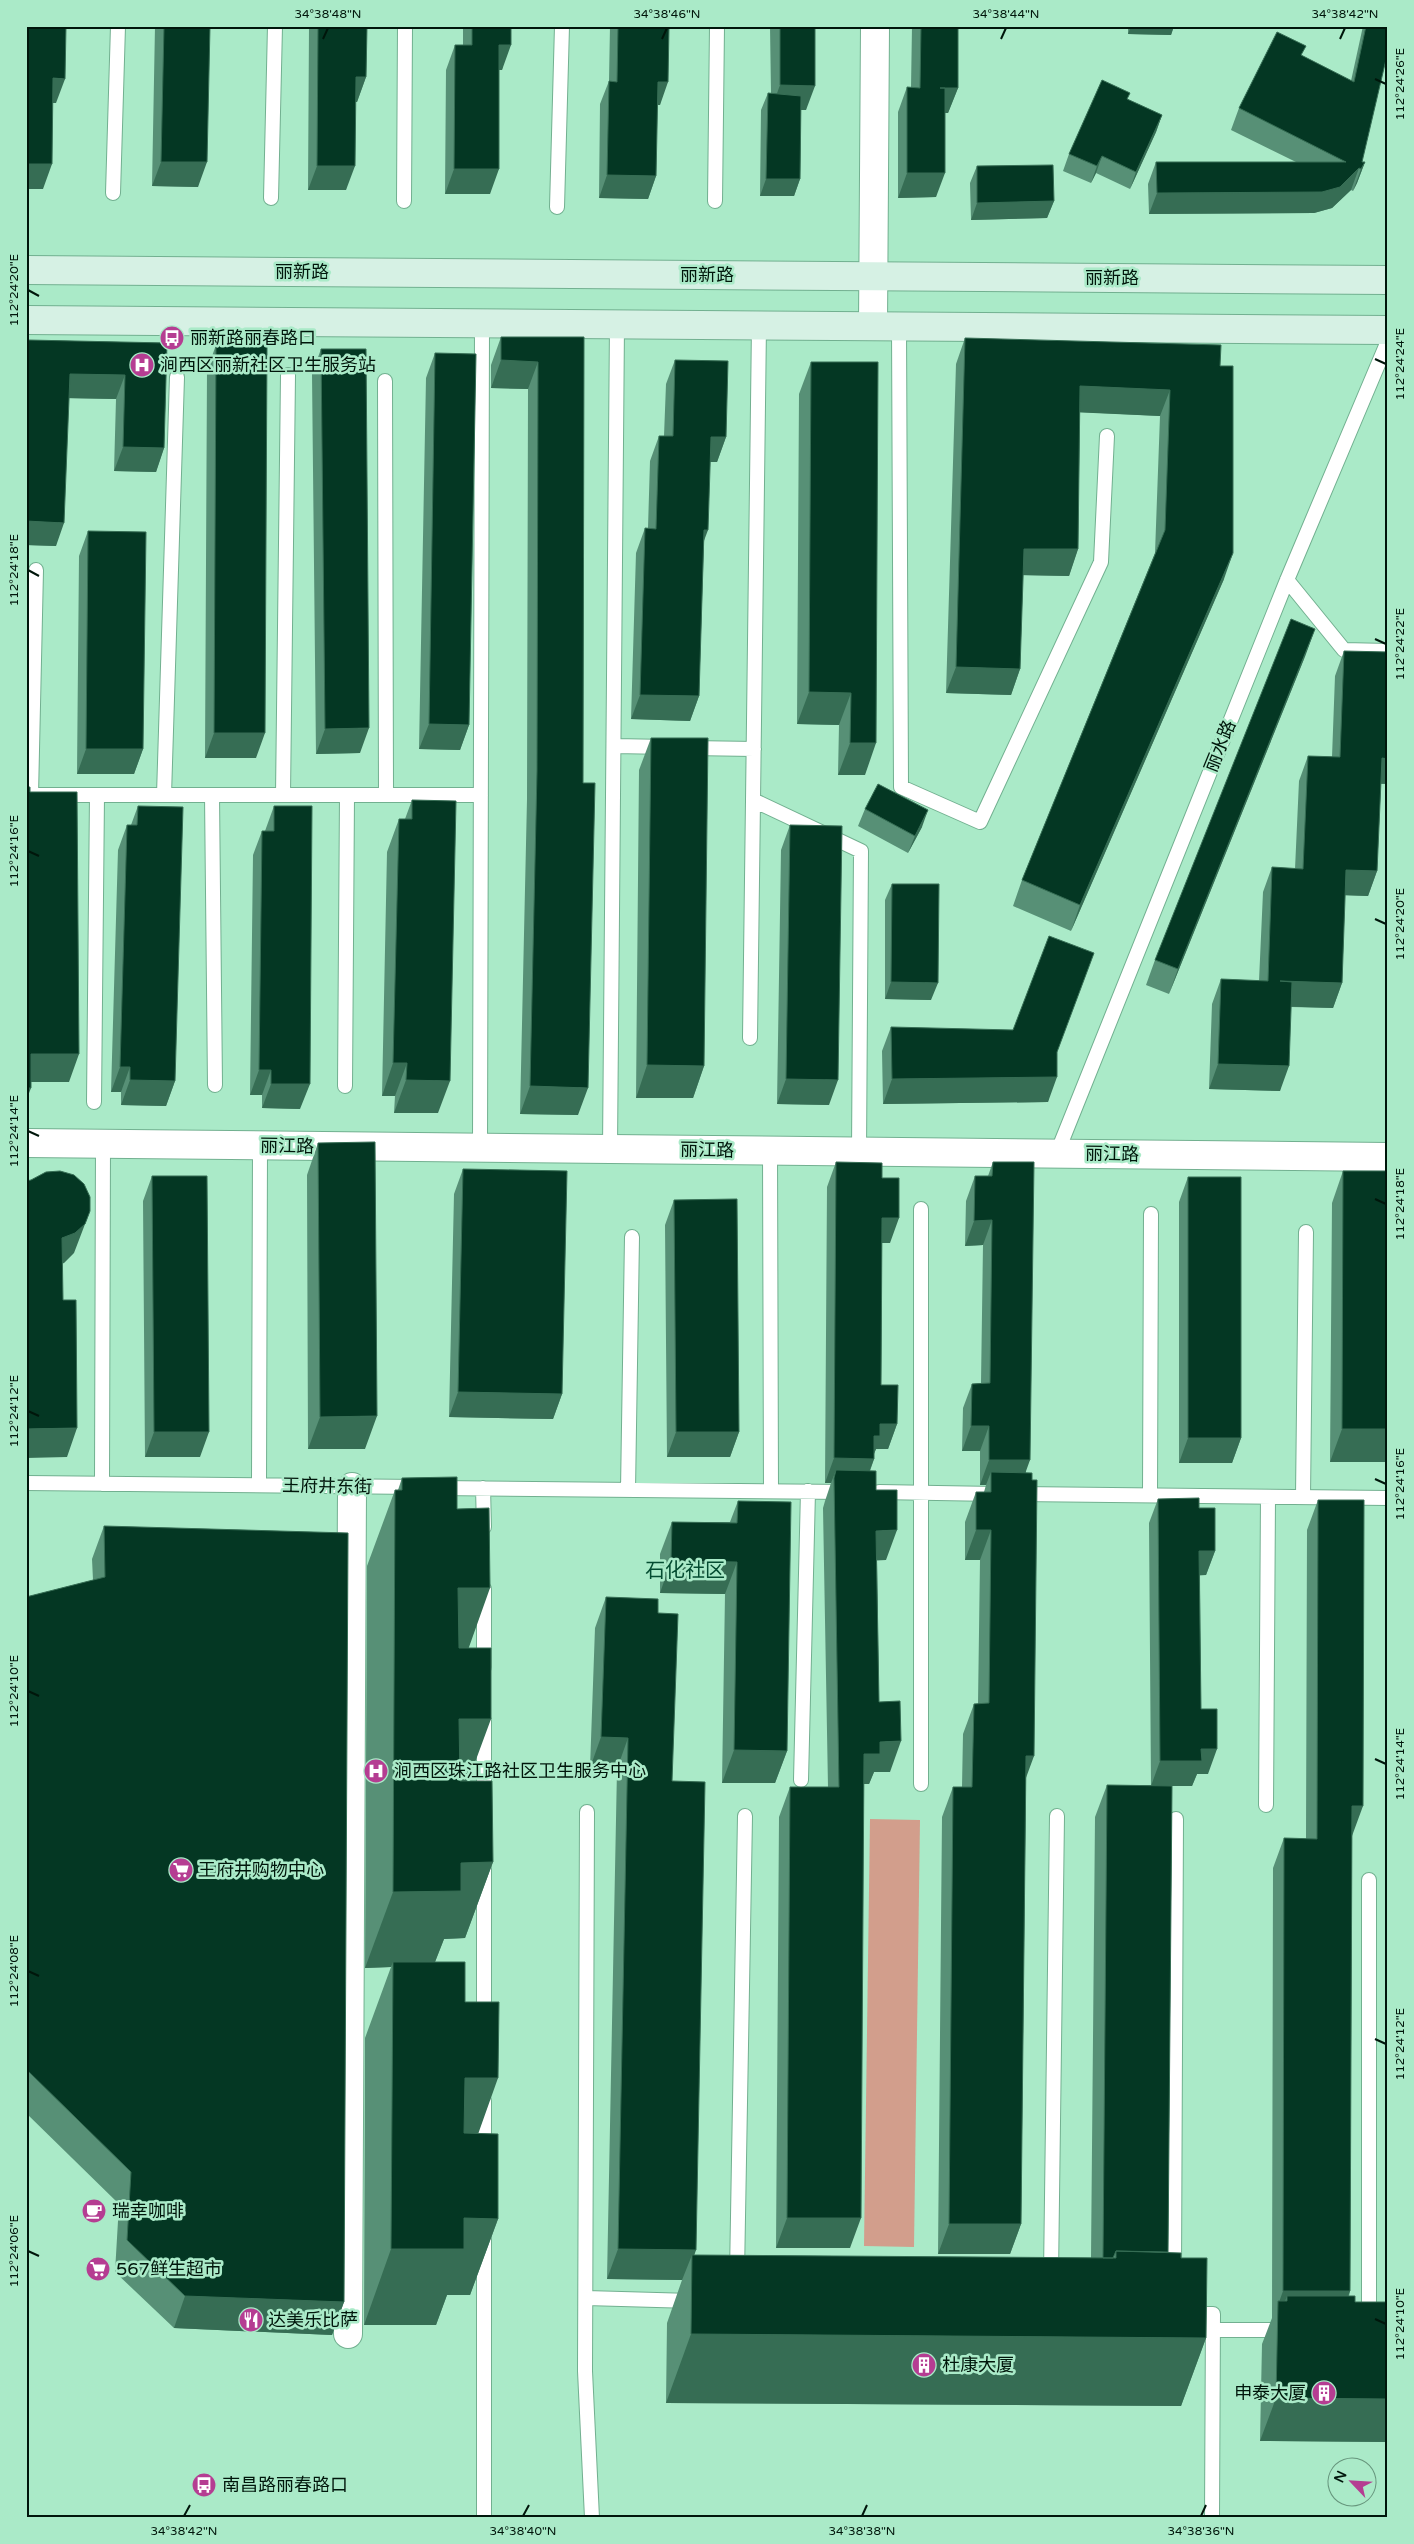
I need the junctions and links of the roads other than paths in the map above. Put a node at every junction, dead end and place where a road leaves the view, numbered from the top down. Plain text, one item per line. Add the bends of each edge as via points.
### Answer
1 (118, 26) edge
2 (275, 26) edge
3 (405, 26) edge
4 (562, 26) edge
5 (716, 26) edge
6 (875, 26) edge
7 (113, 193) dead end
8 (271, 198) dead end
9 (404, 201) dead end
10 (715, 201) dead end
11 (557, 207) dead end
12 (26, 270) edge
13 (873, 276) junction
14 (1388, 280) edge
15 (26, 320) edge
16 (482, 323) junction
17 (617, 324) junction
18 (759, 325) junction
19 (886, 326) junction
20 (1388, 330) edge
21 (1388, 341) edge
22 (288, 374) dead end
23 (177, 377) dead end
24 (385, 381) dead end
25 (1107, 436) dead end
26 (36, 570) dead end
27 (1287, 580) junction
28 (1388, 651) edge
29 (615, 746) junction
30 (754, 749) junction
31 (29, 795) edge
32 (97, 795) junction
33 (164, 795) junction
34 (212, 795) junction
35 (282, 795) junction
36 (346, 795) junction
37 (386, 795) junction
38 (481, 795) junction
39 (753, 800) junction
40 (750, 1038) dead end
41 (215, 1084) dead end
42 (345, 1086) dead end
43 (94, 1102) dead end
44 (26, 1143) edge
45 (103, 1144) junction
46 (260, 1146) junction
47 (480, 1148) junction
48 (610, 1149) junction
49 (770, 1150) junction
50 (859, 1152) junction
51 (1057, 1154) junction
52 (1388, 1156) edge
53 (922, 1209) dead end
54 (1151, 1214) dead end
55 (1306, 1232) dead end
56 (632, 1237) dead end
57 (26, 1483) edge
58 (102, 1484) junction
59 (259, 1486) junction
60 (352, 1487) junction
61 (484, 1488) junction
62 (628, 1490) junction
63 (771, 1491) junction
64 (808, 1491) junction
65 (921, 1493) junction
66 (1150, 1495) junction
67 (1268, 1496) junction
68 (1303, 1497) junction
69 (1388, 1498) edge
70 (484, 1537) edge
71 (484, 1577) edge
72 (484, 1686) edge
73 (484, 1706) edge
74 (800, 1780) dead end
75 (921, 1784) dead end
76 (1266, 1805) dead end
77 (587, 1812) dead end
78 (484, 1815) edge
79 (745, 1816) dead end
80 (1057, 1816) dead end
81 (1176, 1819) dead end
82 (484, 1854) edge
83 (1369, 1880) dead end
84 (484, 2032) edge
85 (484, 2092) edge
86 (484, 2161) edge
87 (484, 2220) edge
88 (1174, 2284) edge
89 (1051, 2290) edge
90 (737, 2292) edge
91 (586, 2298) junction
92 (708, 2301) edge
93 (1174, 2313) edge
94 (1213, 2330) junction
95 (1301, 2330) edge
96 (1369, 2330) edge
97 (348, 2334) dead end
98 (484, 2518) edge
99 (592, 2518) edge
100 (1212, 2518) edge

1 - 7 lane
2 - 8 lane
3 - 9 lane
4 - 11 lane
5 - 10 lane
6 - 13 street
12 - 13 main road, 丽新路
13 - 14 main road, 丽新路
13 - 19 street
15 - 16 main road
16 - 17 main road
16 - 38 lane
17 - 18 main road
17 - 29 lane
18 - 19 main road
18 - 30 lane
19 - 20 main road
19 - 25 lane via 901,787 980,822 1102,562
21 - 27 lane, 丽水路
22 - 35 lane
23 - 33 lane
24 - 37 lane
26 - 31 lane
27 - 28 lane via 1344,650
27 - 51 lane, 丽水路
29 - 30 lane
29 - 48 lane
30 - 39 lane
31 - 32 lane
32 - 33 lane
32 - 43 lane
33 - 34 lane
34 - 35 lane
34 - 41 lane
35 - 36 lane
36 - 37 lane
36 - 42 lane
37 - 38 lane
38 - 47 lane
39 - 40 lane
39 - 50 lane via 861,851
44 - 45 street, 丽江路
45 - 46 street, 丽江路
45 - 58 lane
46 - 47 street, 丽江路
46 - 59 lane
47 - 48 street, 丽江路
48 - 49 street, 丽江路
49 - 50 street, 丽江路
49 - 63 lane
50 - 51 street, 丽江路
51 - 52 street, 丽江路
53 - 65 lane
54 - 66 lane
55 - 68 lane
56 - 62 lane
57 - 58 lane, 王府井东街
58 - 59 lane, 王府井东街
59 - 60 lane, 王府井东街
60 - 61 lane, 王府井东街
60 - 97 street
61 - 62 lane, 王府井东街
61 - 70 lane
62 - 63 lane, 王府井东街
63 - 64 lane, 王府井东街
64 - 65 lane, 王府井东街
64 - 74 lane
65 - 66 lane, 王府井东街
65 - 75 lane
66 - 67 lane, 王府井东街
67 - 68 lane, 王府井东街
67 - 76 lane
68 - 69 lane, 王府井东街
71 - 72 lane
73 - 78 lane
77 - 91 lane
79 - 90 lane
80 - 89 lane
81 - 88 lane
82 - 84 lane
83 - 96 lane
85 - 86 lane
87 - 98 lane
91 - 92 lane
91 - 99 lane via 585,2372
93 - 94 lane via 1213,2314
94 - 95 lane
94 - 100 lane

